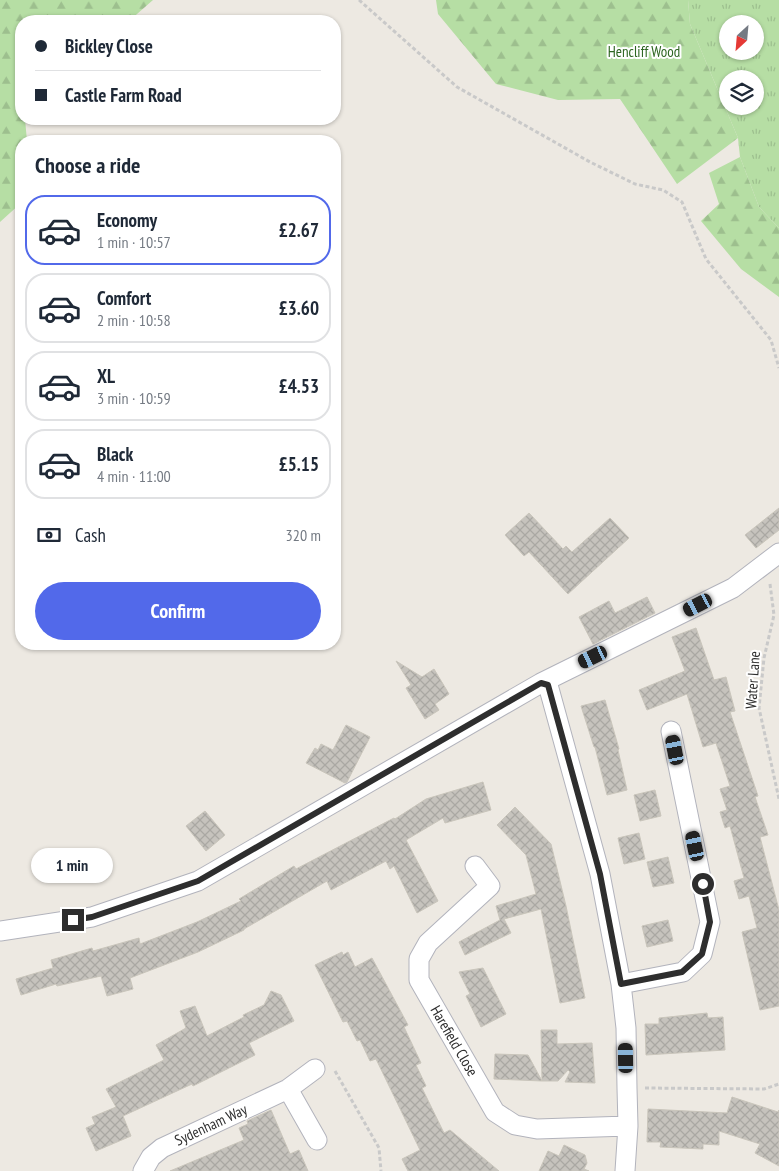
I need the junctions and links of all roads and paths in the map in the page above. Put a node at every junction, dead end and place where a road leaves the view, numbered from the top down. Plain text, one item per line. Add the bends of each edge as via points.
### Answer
1 (359, 0) edge
2 (779, 368) edge
3 (774, 557) edge
4 (541, 683) junction
5 (671, 731) dead end
6 (779, 799) edge
7 (475, 866) dead end
8 (0, 931) edge
9 (621, 984) junction
10 (314, 1069) joint
11 (779, 1084) edge
12 (627, 1088) junction
13 (288, 1089) junction
14 (628, 1126) junction
15 (317, 1140) dead end
16 (143, 1171) edge
17 (381, 1171) edge
18 (625, 1171) edge

1 - 2 path via 457,87 590,162 635,184 663,190 682,202 706,259 771,340
3 - 4 street via 733,588
3 - 6 path, Water Lane via 774,615 764,658 759,708
4 - 8 street via 198,881 92,917
4 - 9 street via 548,685 600,874
5 - 9 street via 710,922 702,954 682,972
7 - 14 street, Harefield Close via 490,886 428,944 420,959 419,980 490,1104 495,1112 515,1125 537,1129
9 - 12 street
10 - 13 street, Sydenham Way
10 - 17 path via 328,1060 379,1148
11 - 12 path via 764,1089
12 - 14 street
13 - 15 street
13 - 16 street, Sydenham Way via 162,1148 151,1157
14 - 18 street

